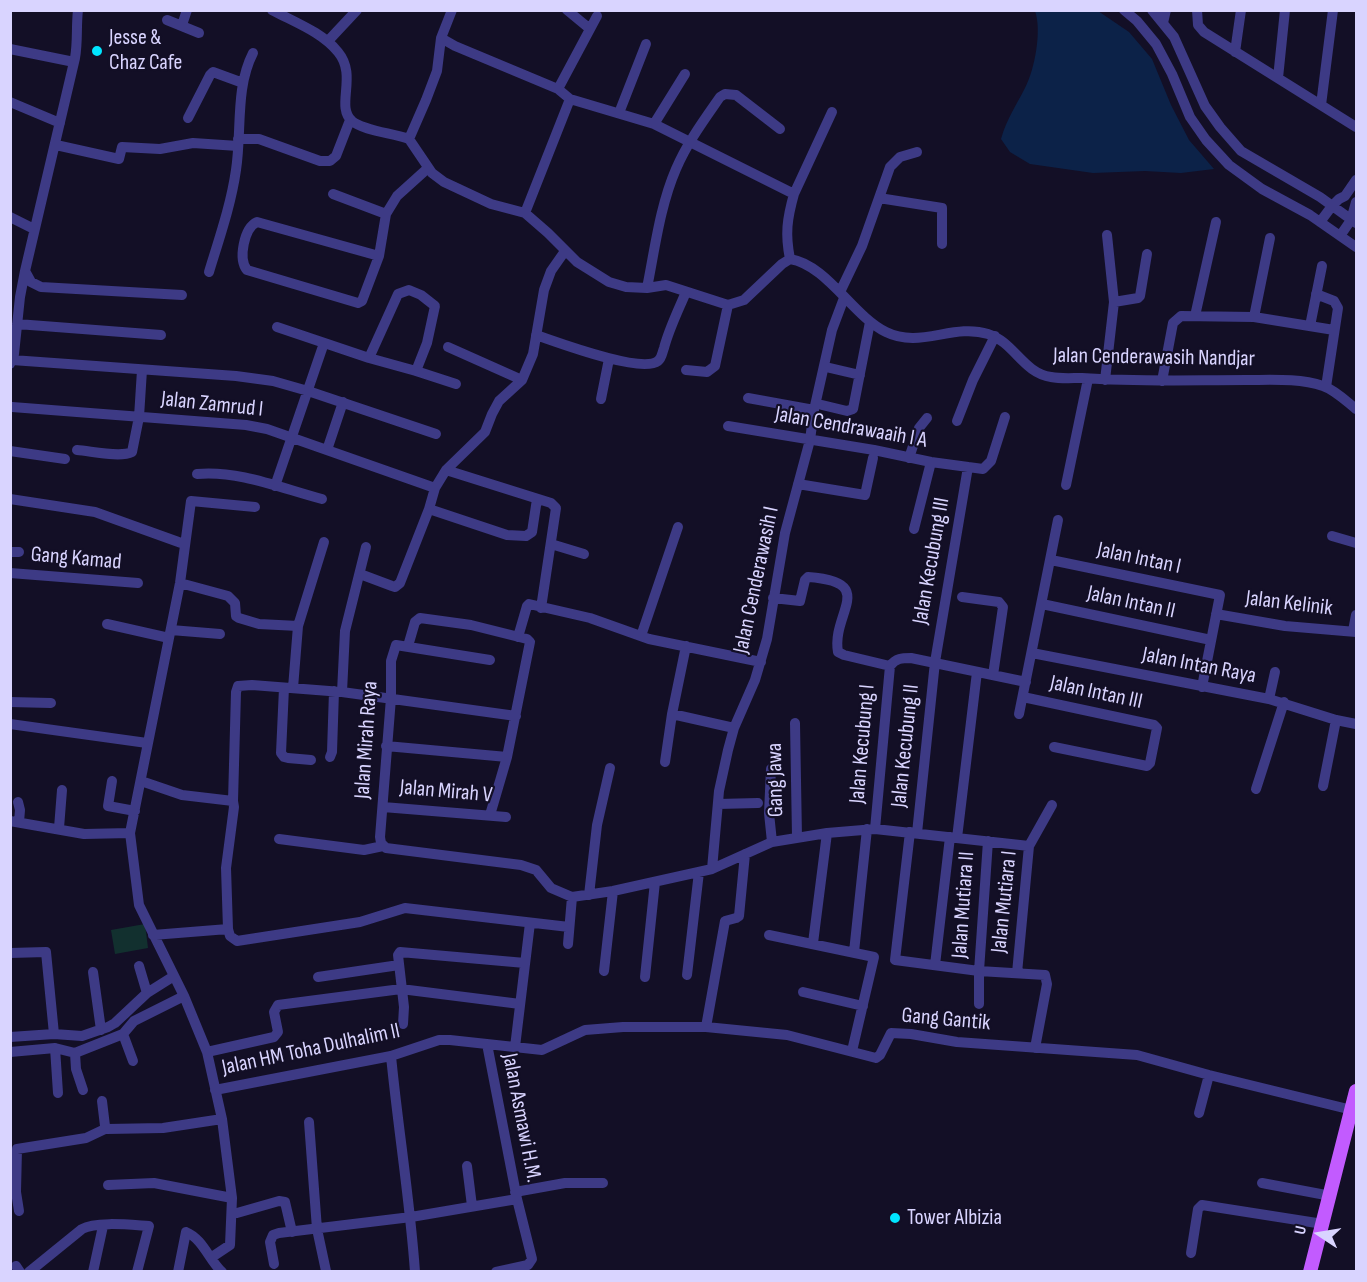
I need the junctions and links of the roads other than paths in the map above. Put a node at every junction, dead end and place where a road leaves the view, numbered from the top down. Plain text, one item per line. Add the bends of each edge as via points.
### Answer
1 (78, 10) edge
2 (187, 10) edge
3 (272, 10) edge
4 (357, 10) edge
5 (452, 10) edge
6 (567, 10) edge
7 (1124, 10) edge
8 (1152, 10) edge
9 (1166, 10) edge
10 (1197, 10) edge
11 (1241, 10) edge
12 (1285, 10) edge
13 (1333, 10) edge
14 (597, 16) dead end
15 (167, 20) dead end
16 (1163, 23) junction
17 (182, 25) junction
18 (590, 28) junction
19 (199, 33) dead end
20 (441, 38) junction
21 (328, 41) junction
22 (646, 44) dead end
23 (10, 49) edge
24 (253, 52) dead end
25 (1235, 52) junction
26 (74, 62) junction
27 (686, 74) dead end
28 (1278, 78) junction
29 (243, 84) junction
30 (558, 89) junction
31 (570, 99) junction
32 (10, 102) edge
33 (1321, 105) junction
34 (832, 112) dead end
35 (619, 113) junction
36 (188, 118) dead end
37 (350, 120) junction
38 (60, 123) junction
39 (654, 124) junction
40 (1356, 127) edge
41 (780, 129) dead end
42 (409, 139) junction
43 (238, 143) junction
44 (689, 143) junction
45 (56, 145) junction
46 (917, 152) dead end
47 (428, 168) junction
48 (1356, 180) edge
49 (333, 194) dead end
50 (794, 194) junction
51 (1346, 196) junction
52 (879, 198) junction
53 (1356, 202) edge
54 (1332, 206) junction
55 (525, 213) junction
56 (386, 214) junction
57 (10, 217) edge
58 (1354, 221) edge
59 (1216, 222) dead end
60 (1320, 222) junction
61 (34, 230) junction
62 (1107, 235) dead end
63 (1340, 236) junction
64 (1270, 238) dead end
65 (942, 244) dead end
66 (1356, 247) edge
67 (565, 251) junction
68 (1147, 254) dead end
69 (379, 256) junction
70 (790, 259) junction
71 (1322, 266) dead end
72 (25, 271) junction
73 (209, 272) dead end
74 (647, 288) junction
75 (686, 292) junction
76 (1316, 294) junction
77 (15, 295) edge
78 (182, 295) dead end
79 (842, 295) junction
80 (1114, 302) junction
81 (728, 305) junction
82 (1195, 316) junction
83 (1254, 317) junction
84 (870, 322) junction
85 (17, 324) junction
86 (1310, 326) junction
87 (277, 327) dead end
88 (1334, 330) junction
89 (161, 335) dead end
90 (536, 335) junction
91 (995, 336) junction
92 (13, 342) edge
93 (324, 343) junction
94 (448, 347) dead end
95 (369, 358) junction
96 (609, 359) junction
97 (11, 362) edge
98 (830, 368) dead end
99 (142, 370) junction
100 (416, 370) junction
101 (686, 370) dead end
102 (860, 375) junction
103 (1088, 379) junction
104 (522, 380) junction
105 (1105, 380) junction
106 (1162, 381) junction
107 (456, 384) dead end
108 (1326, 387) junction
109 (308, 391) junction
110 (748, 398) dead end
111 (601, 399) dead end
112 (343, 402) junction
113 (12, 407) dead end
114 (818, 408) junction
115 (1356, 409) edge
116 (139, 417) junction
117 (1005, 417) dead end
118 (927, 418) dead end
119 (957, 421) dead end
120 (728, 426) dead end
121 (436, 434) dead end
122 (292, 438) junction
123 (810, 440) junction
124 (76, 450) dead end
125 (327, 450) junction
126 (10, 451) edge
127 (873, 458) dead end
128 (909, 458) junction
129 (65, 459) dead end
130 (932, 462) junction
131 (968, 467) junction
132 (446, 470) junction
133 (197, 474) dead end
134 (798, 484) junction
135 (1066, 485) dead end
136 (275, 486) junction
137 (435, 488) junction
138 (537, 498) junction
139 (10, 499) edge
140 (322, 499) dead end
141 (255, 507) dead end
142 (429, 509) junction
143 (1058, 520) dead end
144 (678, 527) dead end
145 (914, 529) dead end
146 (1332, 536) dead end
147 (324, 542) dead end
148 (1356, 543) edge
149 (184, 544) junction
150 (551, 544) junction
151 (366, 548) dead end
152 (584, 554) dead end
153 (1051, 560) junction
154 (10, 573) edge
155 (360, 574) junction
156 (138, 583) dead end
157 (180, 583) junction
158 (962, 597) dead end
159 (773, 598) junction
160 (1042, 604) junction
161 (541, 608) junction
162 (1216, 614) junction
163 (1356, 615) edge
164 (107, 624) dead end
165 (298, 626) junction
166 (1355, 632) edge
167 (170, 634) junction
168 (220, 634) dead end
169 (641, 636) junction
170 (518, 637) junction
171 (1211, 640) junction
172 (408, 646) junction
173 (686, 646) junction
174 (1032, 653) junction
175 (490, 660) dead end
176 (760, 662) junction
177 (934, 662) junction
178 (891, 665) junction
179 (977, 672) junction
180 (1275, 672) dead end
181 (993, 675) junction
182 (1026, 682) junction
183 (1202, 687) junction
184 (289, 688) junction
185 (338, 692) junction
186 (1023, 697) junction
187 (391, 698) junction
188 (1269, 699) junction
189 (10, 702) edge
190 (1284, 702) junction
191 (51, 703) dead end
192 (672, 714) junction
193 (1019, 714) dead end
194 (516, 716) junction
195 (1336, 720) junction
196 (795, 723) dead end
197 (10, 724) edge
198 (1356, 724) edge
199 (734, 728) junction
200 (147, 743) junction
201 (386, 746) junction
202 (1054, 747) dead end
203 (330, 758) dead end
204 (507, 758) junction
205 (311, 760) dead end
206 (665, 762) dead end
207 (610, 768) dead end
208 (771, 769) dead end
209 (112, 780) dead end
210 (141, 781) junction
211 (1323, 786) dead end
212 (1256, 789) dead end
213 (62, 790) dead end
214 (232, 801) junction
215 (18, 802) dead end
216 (758, 803) dead end
217 (718, 804) junction
218 (1052, 805) dead end
219 (383, 807) junction
220 (135, 811) junction
221 (490, 816) junction
222 (506, 817) dead end
223 (15, 821) edge
224 (59, 828) junction
225 (871, 829) junction
226 (130, 833) junction
227 (827, 833) junction
228 (913, 833) junction
229 (797, 837) junction
230 (953, 837) junction
231 (279, 839) dead end
232 (381, 841) junction
233 (988, 841) junction
234 (772, 842) junction
235 (1029, 846) junction
236 (745, 854) junction
237 (712, 869) junction
238 (699, 872) junction
239 (655, 882) junction
240 (613, 891) junction
241 (589, 895) junction
242 (572, 897) junction
243 (530, 923) junction
244 (569, 927) junction
245 (228, 929) junction
246 (153, 934) junction
247 (769, 934) dead end
248 (813, 943) junction
249 (568, 944) dead end
250 (854, 952) junction
251 (10, 953) edge
252 (525, 963) junction
253 (399, 965) junction
254 (936, 965) junction
255 (139, 966) dead end
256 (604, 971) dead end
257 (979, 971) junction
258 (93, 972) dead end
259 (1017, 973) junction
260 (687, 975) dead end
261 (174, 976) junction
262 (318, 977) dead end
263 (645, 977) dead end
264 (401, 989) junction
265 (803, 992) dead end
266 (147, 993) junction
267 (184, 996) junction
268 (520, 1004) junction
269 (979, 1004) dead end
270 (863, 1006) junction
271 (403, 1024) dead end
272 (706, 1027) junction
273 (100, 1030) junction
274 (54, 1034) junction
275 (123, 1034) junction
276 (10, 1037) edge
277 (487, 1044) junction
278 (515, 1047) junction
279 (55, 1048) junction
280 (1035, 1048) junction
281 (852, 1051) junction
282 (10, 1052) edge
283 (207, 1052) junction
284 (75, 1053) junction
285 (391, 1056) junction
286 (133, 1061) dead end
287 (1209, 1075) junction
288 (83, 1090) dead end
289 (215, 1090) junction
290 (1356, 1091) edge
291 (58, 1093) dead end
292 (102, 1101) dead end
293 (1352, 1110) junction
294 (1199, 1113) dead end
295 (222, 1119) junction
296 (309, 1122) dead end
297 (105, 1129) junction
298 (467, 1166) dead end
299 (14, 1175) edge
300 (603, 1183) dead end
301 (1262, 1183) dead end
302 (108, 1185) dead end
303 (516, 1196) junction
304 (1330, 1196) junction
305 (232, 1198) junction
306 (471, 1206) junction
307 (19, 1211) dead end
308 (237, 1213) dead end
309 (411, 1216) junction
310 (1323, 1224) junction
311 (103, 1226) junction
312 (318, 1229) junction
313 (291, 1232) junction
314 (1191, 1253) dead end
315 (51, 1254) junction
316 (212, 1257) junction
317 (274, 1263) dead end
318 (326, 1271) edge
319 (29, 1272) edge
320 (46, 1272) edge
321 (93, 1272) edge
322 (137, 1272) edge
323 (178, 1272) edge
324 (222, 1272) edge
325 (415, 1272) edge
326 (496, 1272) edge
327 (1310, 1272) edge

1 - 26 street
2 - 17 street
3 - 21 street
4 - 21 street
5 - 20 street
6 - 18 street
7 - 60 street via 1156,44 1190,117 1229,165
8 - 16 street
9 - 16 street
10 - 25 street via 1198,25 1204,32
11 - 25 street
12 - 28 street
13 - 33 street
14 - 18 street
15 - 17 street
16 - 54 street via 1174,37 1205,106 1241,151
17 - 19 street
18 - 30 street
20 - 30 street
20 - 42 street via 436,71
21 - 37 street via 346,65 345,110
22 - 35 street
23 - 26 street
24 - 29 street
25 - 28 street
26 - 38 street
27 - 39 street
28 - 33 street
29 - 36 street via 213,72
29 - 43 street
30 - 31 street
31 - 35 street
31 - 55 street
32 - 38 street
33 - 40 street
34 - 50 street
35 - 39 street
37 - 42 street
37 - 43 street via 336,156 330,161 320,161 259,138
38 - 45 street
39 - 44 street
41 - 44 street via 731,93 720,97
42 - 47 street
43 - 45 street via 193,143 160,149 122,147 119,159
43 - 73 street via 233,188
44 - 50 street
44 - 74 street via 665,200
45 - 61 street
46 - 52 street, Jalan Cenderawasih I via 894,162
47 - 55 street via 463,192
47 - 56 street via 397,196
48 - 51 street
49 - 56 street
50 - 70 street via 786,230
51 - 53 street
51 - 54 street
52 - 65 street via 942,208
52 - 79 street, Jalan Cenderawasih I
53 - 58 street
54 - 58 street
54 - 60 street
55 - 67 street
56 - 69 street
57 - 61 street
58 - 63 street
59 - 82 street
60 - 63 street
61 - 72 street
62 - 80 street
63 - 66 street
64 - 83 street
67 - 74 street via 609,282
67 - 90 street via 544,290
68 - 80 street via 1140,296
69 - 69 street via 358,303 247,270 242,260 249,230 257,222
70 - 79 street via 806,264
70 - 81 street via 744,300
71 - 76 street
72 - 77 street
72 - 78 street via 41,287
74 - 75 street via 666,285
75 - 81 street
75 - 96 street via 657,362
76 - 86 street
76 - 88 street via 1337,304
77 - 85 street
79 - 84 street
79 - 114 street, Jalan Cenderawasih I
80 - 105 street
81 - 101 street via 715,366 705,372
82 - 83 street
82 - 106 street via 1181,316 1173,323
83 - 86 street
84 - 91 street via 898,338 969,330
84 - 102 street
85 - 89 street
85 - 92 street
86 - 88 street
87 - 93 street
88 - 108 street
90 - 96 street
90 - 104 street
91 - 103 street, Jalan Cenderawasih Nandjar via 1038,373
91 - 119 street
92 - 97 street
93 - 95 street
93 - 109 street
94 - 104 street
95 - 100 street
95 - 100 street via 398,294 409,290 435,306
96 - 111 street
97 - 99 street
98 - 102 street
99 - 109 street via 236,376
99 - 116 street
100 - 107 street
102 - 114 street via 852,411
103 - 105 street, Jalan Cenderawasih Nandjar
103 - 135 street
104 - 132 street via 499,401 485,432
105 - 106 street, Jalan Cenderawasih Nandjar
106 - 108 street, Jalan Cenderawasih Nandjar via 1276,380
108 - 115 street, Jalan Cenderawasih Nandjar
109 - 112 street
109 - 122 street
110 - 114 street
112 - 121 street
112 - 125 street
113 - 116 street, Jalan Zamrud I
114 - 123 street, Jalan Cenderawasih I
116 - 122 street, Jalan Zamrud I via 246,425
116 - 124 street via 134,448 129,454
117 - 131 street via 988,465 984,469
118 - 128 street
120 - 123 street, Jalan Cendrawaaih I A
122 - 125 street, Jalan Zamrud I
122 - 136 street
123 - 128 street, Jalan Cendrawaaih I A
123 - 134 street, Jalan Cenderawasih I
125 - 137 street, Jalan Zamrud I
126 - 129 street
127 - 134 street via 864,495
128 - 130 street, Jalan Cendrawaaih I A
130 - 131 street, Jalan Cendrawaaih I A
130 - 145 street
131 - 177 street, Jalan Kecubung III
132 - 137 street
132 - 138 street
133 - 136 street via 212,473
134 - 159 street, Jalan Cenderawasih I
136 - 140 street
137 - 142 street
138 - 142 street via 532,532 526,536 507,535
138 - 150 street via 556,508
139 - 149 street via 95,512
141 - 149 street via 191,501
142 - 155 street via 400,583 395,587
143 - 153 street
144 - 169 street
146 - 148 street
147 - 165 street
149 - 157 street
150 - 152 street
150 - 161 street
151 - 155 street
153 - 160 street
153 - 162 street, Jalan Intan I via 1220,595
154 - 156 street, Gang Kamad
155 - 185 street via 345,631
157 - 165 street via 228,596 235,603 236,616 260,624
157 - 167 street
158 - 181 street via 999,602 1003,607
159 - 176 street, Jalan Cenderawasih I
159 - 178 street via 800,601 808,578 841,584 848,596 838,652
160 - 171 street, Jalan Intan II
160 - 174 street
161 - 169 street via 590,618
161 - 170 street via 528,605
162 - 166 street, Jalan Kelinik via 1285,626
162 - 171 street
163 - 166 street
164 - 167 street
165 - 184 street
167 - 168 street
167 - 200 street
169 - 173 street
170 - 172 street via 420,618 415,622
170 - 194 street via 527,639 530,645
171 - 183 street
172 - 175 street
172 - 187 street, Jalan Mirah Raya via 395,646
173 - 176 street
173 - 192 street
174 - 182 street
174 - 183 street, Jalan Intan Raya
176 - 199 street, Jalan Cenderawasih I
177 - 178 street via 901,658
177 - 179 street
177 - 228 street, Jalan Kecubung II
178 - 225 street, Jalan Kecubung I
179 - 181 street
179 - 230 street
180 - 188 street
181 - 182 street
182 - 186 street
183 - 188 street, Jalan Intan Raya
184 - 185 street
184 - 205 street via 281,753 284,758
184 - 214 street via 236,688
185 - 187 street
185 - 203 street
186 - 193 street
186 - 202 street, Jalan Intan III via 1154,725 1157,731 1150,763 1144,766
187 - 194 street
187 - 201 street, Jalan Mirah Raya
188 - 190 street, Jalan Intan Raya
189 - 191 street
190 - 195 street, Jalan Intan Raya
190 - 212 street
192 - 199 street
192 - 206 street
194 - 204 street
195 - 198 street, Jalan Intan Raya
195 - 211 street
196 - 229 street, Gang Jawa
197 - 200 street
199 - 217 street, Jalan Cenderawasih I
200 - 210 street
201 - 204 street
201 - 219 street, Jalan Mirah Raya
204 - 221 street
207 - 241 street via 597,825
208 - 234 street
209 - 220 street via 108,806
210 - 214 street via 190,797
210 - 220 street
213 - 224 street
214 - 245 street via 226,868
215 - 223 street via 20,810
216 - 217 street
217 - 237 street, Jalan Cenderawasih I
218 - 235 street, Jalan Mutiara I
219 - 221 street, Jalan Mirah V
219 - 232 street, Jalan Mirah Raya
220 - 226 street
221 - 222 street, Jalan Mirah V
223 - 224 street
224 - 226 street via 94,834
225 - 227 street
225 - 228 street
225 - 250 street, Jalan Kecubung I
226 - 246 street via 139,905
227 - 229 street
227 - 248 street
228 - 230 street
228 - 254 street, Jalan Kecubung II via 894,960
229 - 234 street
230 - 233 street
230 - 254 street
231 - 232 street via 364,850
232 - 242 street via 391,850 521,865 536,870 550,888
233 - 235 street
233 - 257 street, Jalan Mutiara II
234 - 236 street
235 - 259 street, Jalan Mutiara I
236 - 237 street
236 - 272 street via 739,916 725,921
237 - 238 street
238 - 239 street
238 - 260 street
239 - 240 street
239 - 263 street
240 - 241 street
240 - 256 street
241 - 242 street
242 - 244 street
243 - 244 street
243 - 245 street via 405,908 360,922 237,941
243 - 252 street
244 - 249 street
245 - 246 street
246 - 261 street
247 - 248 street
248 - 250 street
250 - 270 street via 874,957
251 - 274 street via 46,952
252 - 253 street via 402,951 398,955
252 - 268 street
253 - 262 street
253 - 264 street
254 - 257 street
255 - 266 street
257 - 259 street
257 - 269 street, Jalan Mutiara II
258 - 273 street
259 - 280 street via 1045,975 1047,980
261 - 266 street
261 - 267 street
264 - 268 street
264 - 271 street
264 - 283 street via 278,1005 274,1012 279,1027 274,1037
265 - 270 street
266 - 273 street via 115,1023
267 - 275 street via 134,1021
267 - 283 street
268 - 278 street
270 - 281 street
272 - 278 street, Gang Gantik via 594,1029 542,1050
272 - 281 street, Gang Gantik via 787,1035
273 - 274 street via 82,1036
274 - 276 street
275 - 284 street
275 - 286 street
277 - 278 street, Gang Gantik
277 - 285 street, Jalan HM Toha Dulhalim II via 440,1040
277 - 303 street, Jalan Asmawi H.M.
279 - 282 street
279 - 284 street
279 - 291 street
280 - 281 street, Gang Gantik via 891,1033 878,1057
280 - 287 street, Gang Gantik via 1137,1055
283 - 289 street
284 - 288 street
285 - 289 street, Jalan HM Toha Dulhalim II
285 - 309 street
287 - 293 street, Gang Gantik
287 - 294 street
289 - 295 street
290 - 293 main road
292 - 297 street
293 - 304 main road
295 - 297 street via 163,1128
295 - 305 street
296 - 312 street
297 - 299 street via 86,1138 17,1149
298 - 306 street
299 - 307 street
300 - 303 street via 565,1183
301 - 304 street
302 - 305 street via 154,1183
303 - 306 street
303 - 326 street, Jalan Asmawi H.M. via 532,1259 528,1265
304 - 310 main road
305 - 316 street via 230,1245
306 - 309 street
308 - 313 street via 285,1202
309 - 312 street
309 - 325 street
310 - 314 street via 1202,1205 1198,1209
310 - 327 main road
311 - 315 street via 87,1226
311 - 321 street
311 - 322 street via 149,1226
312 - 313 street
312 - 318 street
313 - 317 street via 273,1235
315 - 319 street
315 - 320 street
316 - 323 street via 186,1232
316 - 324 street

